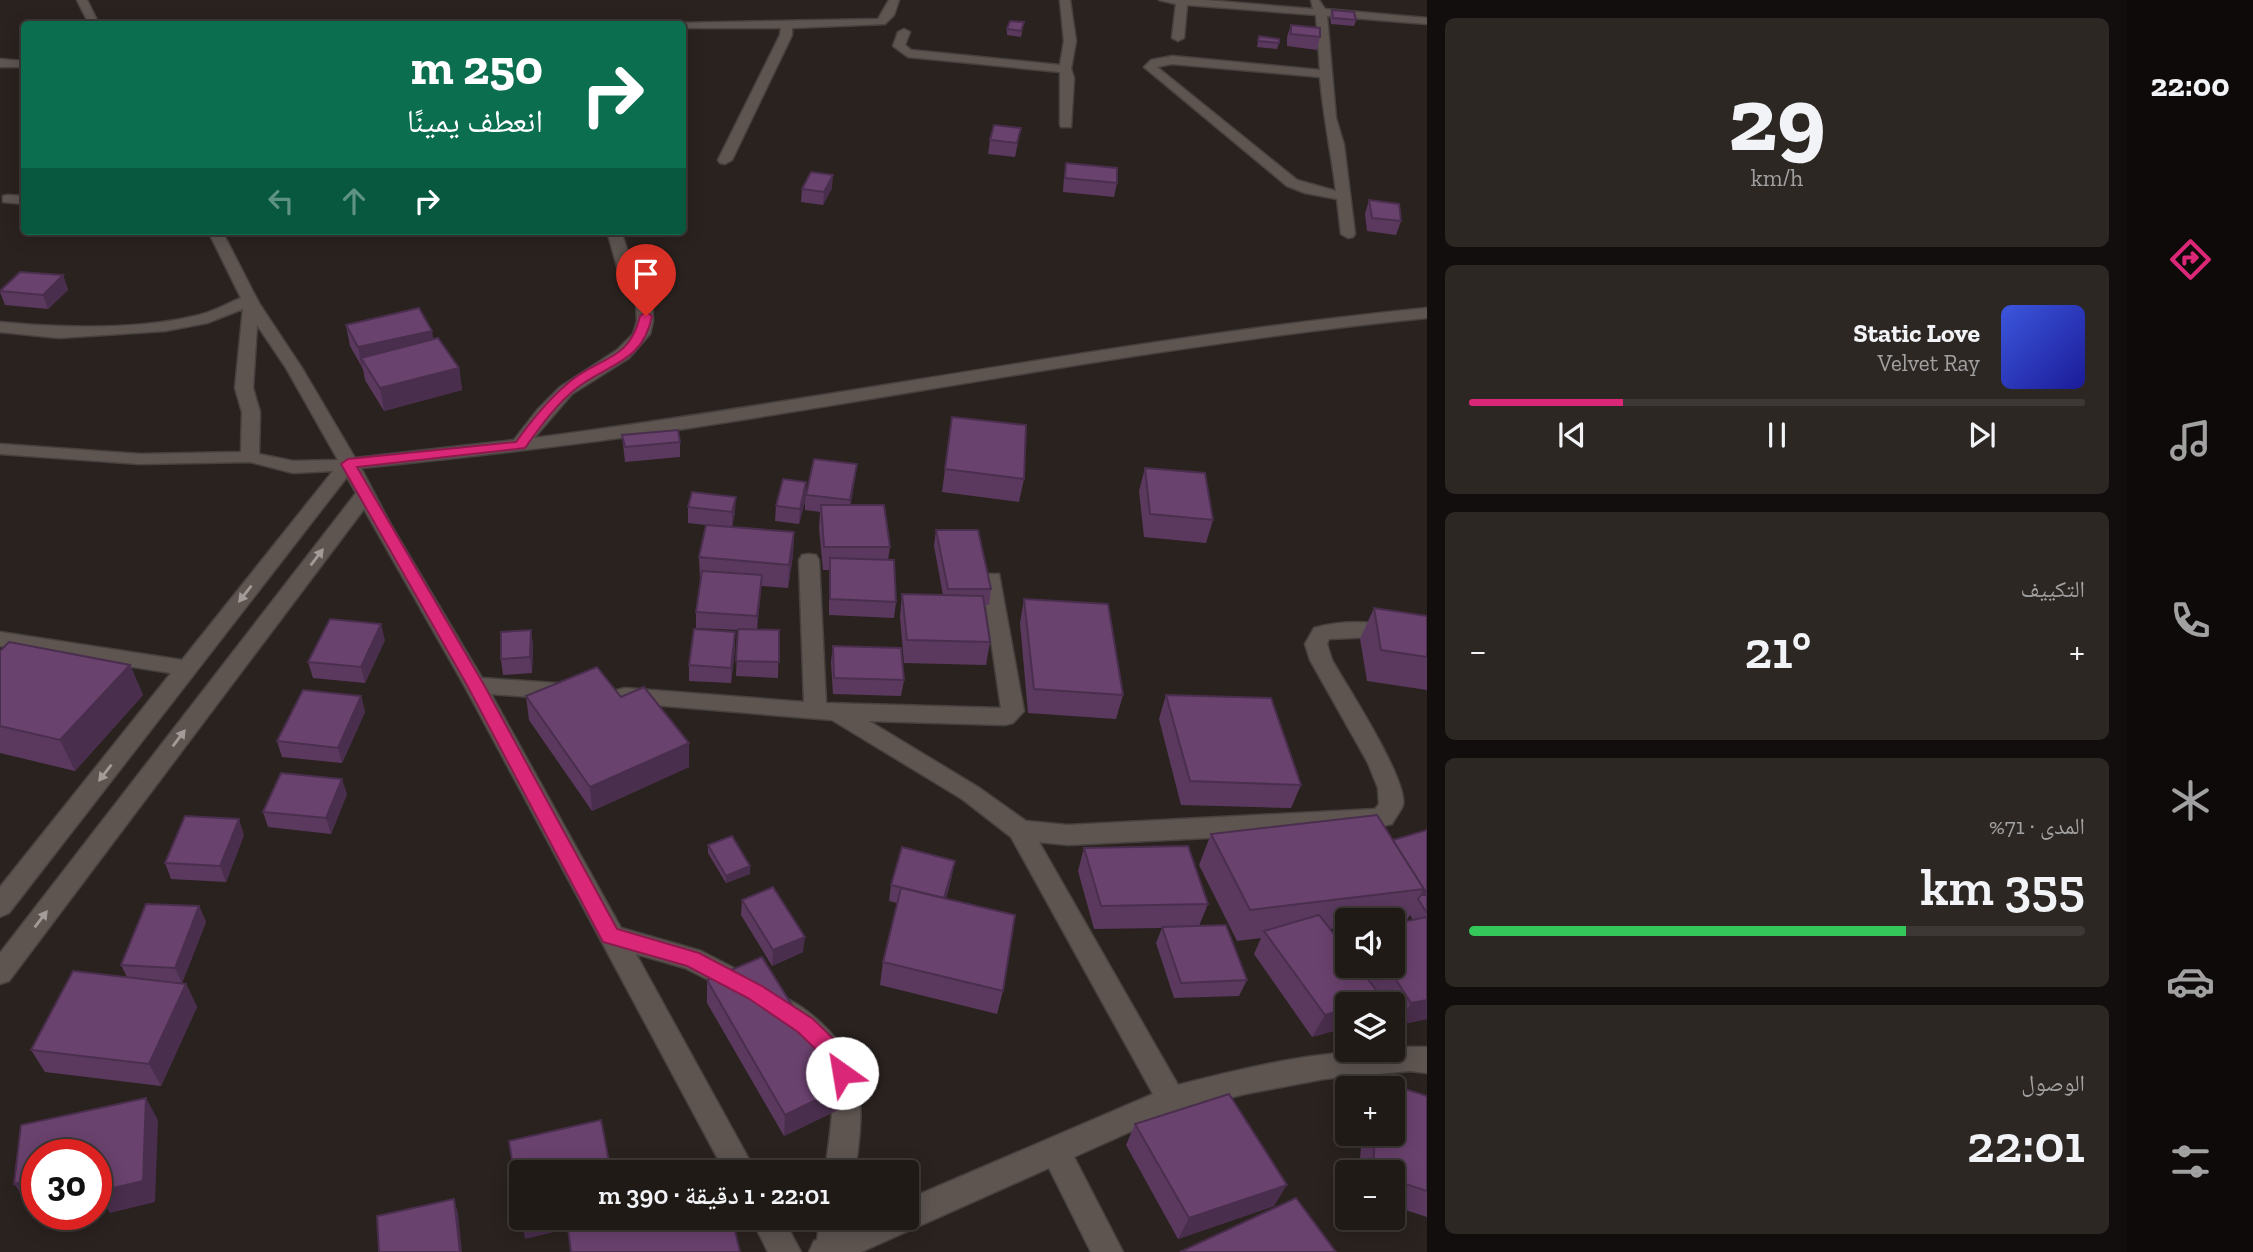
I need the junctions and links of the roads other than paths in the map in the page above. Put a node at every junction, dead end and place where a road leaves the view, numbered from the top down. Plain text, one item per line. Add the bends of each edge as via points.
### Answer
1 (82, 0) edge
2 (894, 0) edge
3 (1065, 0) edge
4 (1164, 0) edge
5 (1182, 1) edge
6 (1318, 6) edge
7 (92, 21) edge
8 (1427, 21) edge
9 (686, 25) edge
10 (787, 25) junction
11 (904, 33) dead end
12 (1178, 38) dead end
13 (0, 63) edge
14 (21, 64) edge
15 (1065, 69) junction
16 (1327, 74) junction
17 (1066, 124) dead end
18 (725, 160) dead end
19 (1342, 196) junction
20 (8, 199) dead end
21 (21, 200) edge
22 (1348, 234) dead end
23 (217, 235) edge
24 (615, 235) edge
25 (250, 302) junction
26 (1427, 313) edge
27 (0, 327) edge
28 (520, 445) junction
29 (0, 449) edge
30 (250, 457) junction
31 (348, 464) junction
32 (366, 492) junction
33 (809, 560) dead end
34 (992, 579) edge
35 (1427, 637) edge
36 (0, 639) edge
37 (187, 668) junction
38 (475, 685) junction
39 (826, 711) junction
40 (1020, 830) junction
41 (0, 906) edge
42 (610, 936) junction
43 (0, 973) edge
44 (1427, 1060) edge
45 (1171, 1100) junction
46 (1055, 1150) junction
47 (734, 1160) edge
48 (841, 1160) edge
49 (919, 1210) edge
50 (773, 1230) edge
51 (833, 1230) edge
52 (875, 1230) edge
53 (829, 1251) edge
54 (785, 1252) edge
55 (1107, 1252) edge

1 - 7 street
2 - 10 street via 881,23
3 - 15 street via 1070,41
4 - 5 street
5 - 6 street
5 - 12 street
6 - 8 street
6 - 16 street
9 - 10 street
10 - 18 street
11 - 15 street via 898,46 908,53
13 - 14 street
15 - 17 street
16 - 19 street
16 - 19 street via 1172,60 1154,62 1150,67 1292,183
19 - 22 street
20 - 21 street
23 - 25 street
24 - 28 street via 620,258 645,304 643,332 622,356 573,385
25 - 27 street via 201,320 165,326 59,333
25 - 30 street via 244,388 251,412
25 - 31 street
26 - 28 street via 1042,364 721,418
28 - 31 street
29 - 30 street via 140,459
30 - 31 street via 293,467
31 - 32 street
31 -> 37 street
32 - 38 street
43 -> 32 street
33 - 39 street
34 - 39 street via 1013,711 1005,717 975,718
35 - 40 street via 1336,629 1321,633 1316,644 1390,788 1391,805 1384,817 1068,835
36 - 37 street
37 -> 41 street
38 - 39 street
38 - 42 street
39 - 40 street via 970,793
40 - 45 street
42 - 47 street
42 - 48 street via 692,959 745,986 805,1025 837,1056 848,1090
44 - 45 street via 1324,1066
45 - 46 street
46 - 49 street
46 - 55 street
50 - 54 street
51 - 53 street
52 - 53 street

